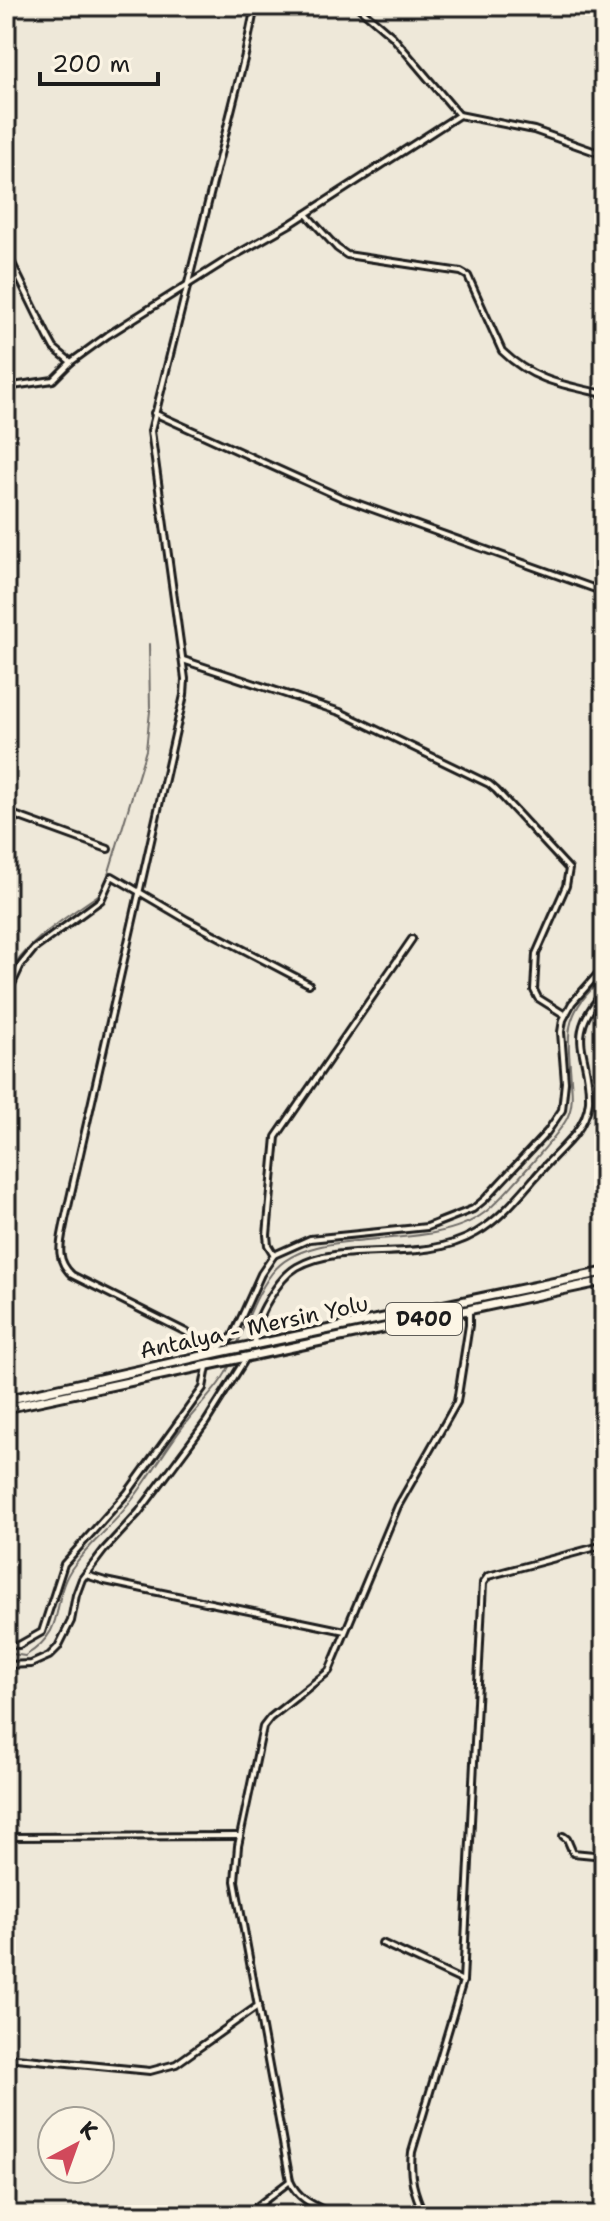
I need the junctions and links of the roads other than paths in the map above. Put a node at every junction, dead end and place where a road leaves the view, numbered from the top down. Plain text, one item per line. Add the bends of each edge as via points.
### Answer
1 (255, 6) edge
2 (357, 6) edge
3 (459, 115) junction
4 (604, 155) edge
5 (306, 214) junction
6 (6, 251) edge
7 (186, 287) junction
8 (71, 362) junction
9 (6, 387) edge
10 (604, 394) edge
11 (154, 413) junction
12 (604, 592) edge
13 (182, 660) junction
14 (6, 812) edge
15 (108, 849) dead end
16 (140, 894) junction
17 (412, 939) dead end
18 (604, 967) edge
19 (309, 984) dead end
20 (604, 992) edge
21 (6, 997) edge
22 (565, 1015) junction
23 (274, 1255) junction
24 (604, 1272) edge
25 (604, 1281) edge
26 (6, 1286) edge
27 (469, 1309) junction
28 (6, 1337) edge
29 (255, 1345) junction
30 (216, 1353) junction
31 (246, 1356) junction
32 (207, 1364) junction
33 (6, 1400) edge
34 (6, 1408) edge
35 (604, 1545) edge
36 (86, 1575) junction
37 (345, 1631) junction
38 (6, 1644) edge
39 (6, 1665) edge
40 (240, 1836) junction
41 (563, 1836) dead end
42 (6, 1837) edge
43 (604, 1856) edge
44 (382, 1943) dead end
45 (463, 1981) junction
46 (259, 2005) junction
47 (6, 2057) edge
48 (604, 2114) edge
49 (604, 2142) edge
50 (290, 2181) junction
51 (246, 2215) edge
52 (334, 2215) edge
53 (424, 2215) edge

1 - 7 street
2 - 3 street via 392,36
3 - 4 street via 534,130
3 - 5 street
5 - 7 street
5 - 10 street via 347,255 468,276 510,359 558,385
6 - 8 street via 54,348
7 - 8 street
7 - 11 street
8 - 9 street via 53,380
11 - 12 street via 342,498
11 - 13 street via 154,464
13 - 16 street via 183,707
13 - 22 street via 340,712 496,790 569,869 536,954 534,990
14 - 15 street
16 - 19 street
16 - 21 street via 119,878 110,878 101,900 34,949
16 - 30 street via 59,1254 72,1275 186,1332
17 - 23 street via 276,1137 267,1235
18 - 22 street
20 - 29 street via 581,1027 589,1101 585,1116 576,1133 499,1217 473,1235 419,1251 327,1257 295,1268 264,1307
22 - 23 street via 562,1110 473,1209 427,1227 310,1239
23 - 30 street via 233,1336
24 - 29 highway, Antalya - Mersin Yolu / D400
25 - 27 highway, Antalya - Mersin Yolu / D400
26 - 28 street via 12,1306
27 - 31 highway, Antalya - Mersin Yolu / D400
27 - 37 street via 457,1402 398,1506
29 - 30 highway, Antalya - Mersin Yolu / D400
30 - 33 highway, Antalya - Mersin Yolu / D400
31 - 32 highway, Antalya - Mersin Yolu / D400
31 - 36 street via 206,1422
32 - 34 highway, Antalya - Mersin Yolu / D400
32 - 38 street via 203,1388 115,1510 64,1564 42,1632 19,1645
35 - 45 street via 488,1576 483,1583
36 - 37 street
36 - 39 street via 58,1647 31,1664
37 - 40 street via 329,1671 263,1727
40 - 42 street
40 - 46 street via 235,1881
41 - 43 street via 573,1853
44 - 45 street
45 - 53 street via 412,2152 412,2187
46 - 47 street via 164,2069
46 - 50 street
48 - 49 street
50 - 51 street
50 - 52 street via 304,2199

